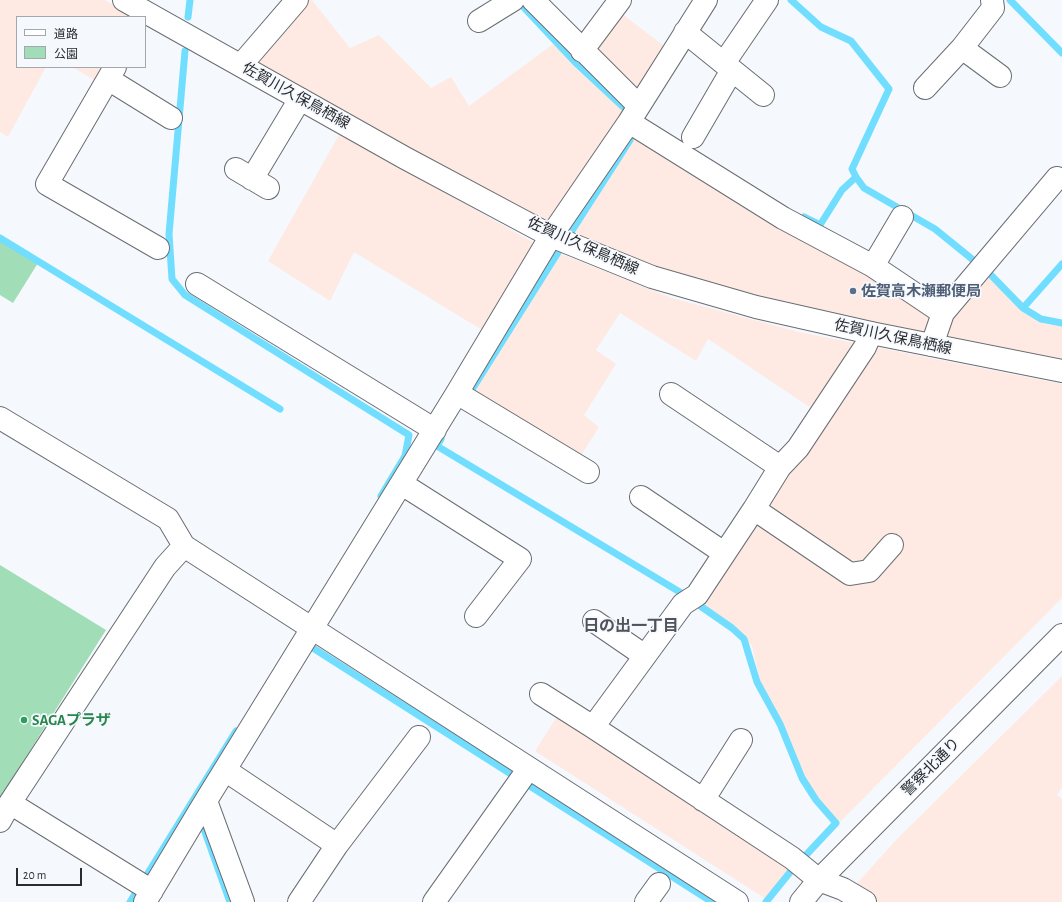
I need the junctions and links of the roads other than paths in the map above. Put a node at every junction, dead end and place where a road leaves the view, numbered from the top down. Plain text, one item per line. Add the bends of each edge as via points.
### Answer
1 (124, 0) edge
2 (297, 0) edge
3 (533, 0) edge
4 (620, 0) edge
5 (706, 0) edge
6 (767, 0) edge
7 (992, 0) edge
8 (511, 1) edge
9 (146, 15) edge
10 (479, 22) dead end
11 (685, 32) junction
12 (962, 48) junction
13 (582, 51) junction
14 (241, 66) junction
15 (728, 67) junction
16 (112, 73) edge
17 (1000, 76) dead end
18 (925, 88) dead end
19 (763, 95) dead end
20 (300, 99) junction
21 (171, 118) dead end
22 (637, 121) junction
23 (693, 137) dead end
24 (1056, 178) dead end
25 (252, 179) dead end
26 (902, 217) dead end
27 (552, 236) junction
28 (158, 248) dead end
29 (873, 266) junction
30 (197, 284) dead end
31 (943, 313) junction
32 (872, 333) junction
33 (932, 345) junction
34 (1062, 371) edge
35 (671, 394) dead end
36 (465, 398) junction
37 (0, 418) edge
38 (435, 430) junction
39 (780, 467) junction
40 (588, 472) dead end
41 (402, 484) junction
42 (641, 497) dead end
43 (754, 509) junction
44 (892, 545) dead end
45 (184, 546) junction
46 (724, 553) junction
47 (476, 616) dead end
48 (594, 621) dead end
49 (305, 632) junction
50 (1062, 635) edge
51 (645, 656) junction
52 (540, 694) dead end
53 (593, 727) junction
54 (419, 737) dead end
55 (741, 740) dead end
56 (225, 770) junction
57 (523, 776) junction
58 (703, 800) junction
59 (201, 809) junction
60 (5, 812) edge
61 (337, 845) junction
62 (819, 880) junction
63 (659, 884) dead end
64 (144, 890) edge
65 (242, 902) edge
66 (299, 902) edge
67 (434, 902) edge
68 (646, 902) edge
69 (737, 902) edge
70 (801, 902) edge
71 (865, 902) edge

1 - 9 street, 佐賀川久保鳥栖線
2 - 14 street
3 - 13 street
4 - 13 street
5 - 11 street
6 - 15 street
7 - 12 street via 993,8
8 - 10 street
9 - 14 street, 佐賀川久保鳥栖線
11 - 15 street
11 - 22 street
12 - 17 street
12 - 18 street
13 - 22 street
14 - 20 street, 佐賀川久保鳥栖線
15 - 19 street
15 - 23 street
16 - 21 street
16 - 28 street via 47,184
20 - 25 street
20 - 27 street, 佐賀川久保鳥栖線
22 - 27 street
22 - 29 street via 783,218
24 - 31 street
26 - 29 street
27 - 32 street, 佐賀川久保鳥栖線 via 652,276 756,307
27 - 36 street
29 - 31 street
30 - 38 street
31 - 33 street
32 - 33 street, 佐賀川久保鳥栖線
32 - 39 street via 798,448
33 - 34 street, 佐賀川久保鳥栖線
35 - 39 street
36 - 38 street
36 - 40 street
37 - 45 street via 168,519
38 - 41 street
39 - 43 street
41 - 47 street via 520,558
41 - 49 street
42 - 46 street
43 - 44 street via 850,574 870,571
43 - 46 street
45 - 49 street
45 - 60 street via 165,566
46 - 51 street
48 - 51 street
49 - 56 street
49 - 57 street
50 - 62 street, 警察北通り
51 - 53 street
52 - 53 street
53 - 58 street
54 - 61 street
55 - 58 street
56 - 59 street
56 - 61 street
57 - 67 street
57 - 69 street
58 - 62 street via 798,862
59 - 64 street
59 - 65 street
60 - 64 street
61 - 66 street
62 - 70 street, 警察北通り
62 - 71 street via 843,889
63 - 68 street

